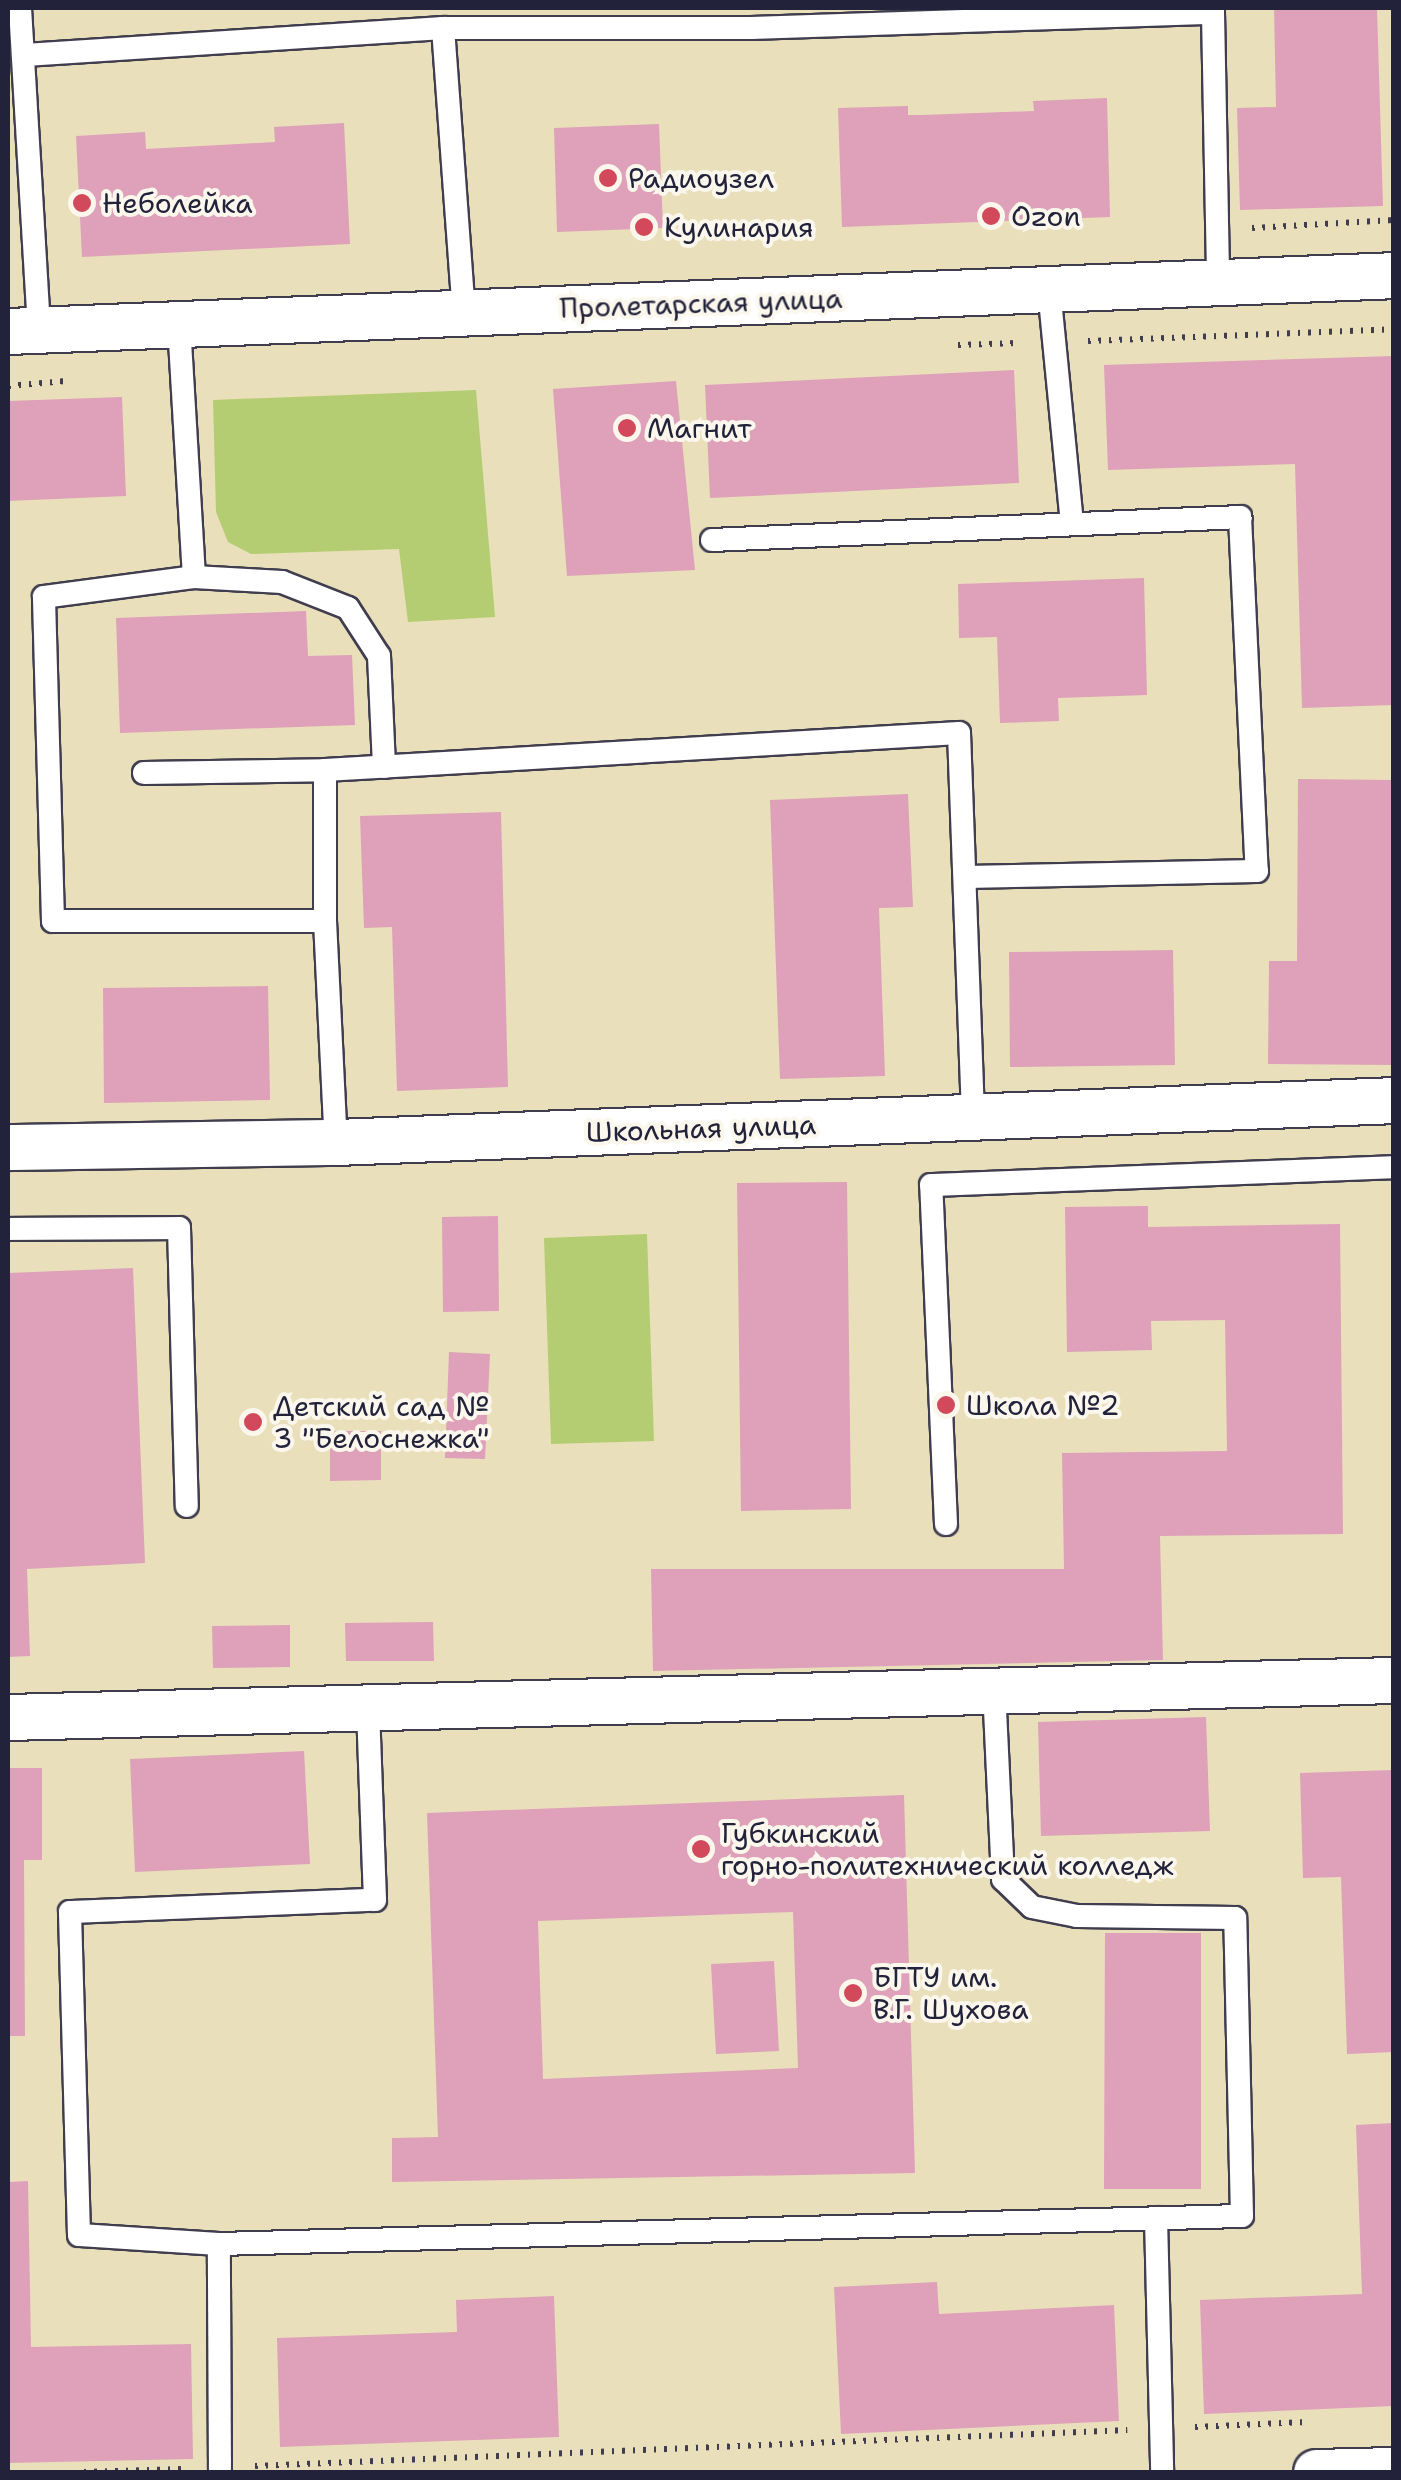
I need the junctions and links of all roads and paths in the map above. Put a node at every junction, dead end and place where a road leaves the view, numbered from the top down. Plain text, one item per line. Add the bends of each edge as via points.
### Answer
1 (20, 8) edge
2 (1213, 10) edge
3 (443, 28) junction
4 (25, 55) junction
5 (1394, 275) edge
6 (1218, 282) junction
7 (1049, 289) junction
8 (464, 312) junction
9 (179, 324) junction
10 (23, 330) edge
11 (1072, 522) junction
12 (712, 540) dead end
13 (194, 577) junction
14 (384, 767) junction
15 (326, 770) junction
16 (144, 773) dead end
17 (964, 877) junction
18 (325, 921) junction
19 (1394, 1100) edge
20 (973, 1117) junction
21 (336, 1142) junction
22 (8, 1147) edge
23 (1394, 1167) edge
24 (8, 1228) edge
25 (187, 1506) dead end
26 (946, 1524) dead end
27 (1394, 1680) edge
28 (994, 1691) junction
29 (368, 1708) junction
30 (8, 1717) edge
31 (1156, 2218) junction
32 (220, 2244) junction
33 (1316, 2422) dead end
34 (1161, 2428) junction
35 (220, 2470) edge
36 (1394, 2470) edge
37 (84, 2472) edge
38 (1162, 2472) edge
39 (1316, 2472) edge

1 - 4 lane
2 - 3 lane via 752,28
2 - 6 lane
3 - 4 lane
3 - 8 lane
4 - 10 lane
5 - 6 street, Пролетарская улица
6 - 7 street, Пролетарская улица
7 - 8 street, Пролетарская улица
7 - 11 lane
8 - 9 street, Пролетарская улица
9 - 10 street, Пролетарская улица
9 - 13 lane
11 - 12 lane
11 - 17 lane via 1240,517 1257,871
13 - 14 lane via 282,582 348,608 379,656
13 - 18 lane via 44,596 53,921
14 - 15 lane
14 - 17 lane via 959,733
15 - 16 lane
15 - 18 lane
17 - 20 lane
18 - 21 lane
19 - 20 street, Школьная улица
20 - 21 street, Школьная улица
21 - 22 street, Школьная улица
23 - 26 lane via 931,1185
24 - 25 lane via 179,1228
27 - 28 street
28 - 29 street
28 - 31 lane via 1003,1879 1032,1907 1077,1916 1235,1918 1242,2216
29 - 30 street
29 - 32 lane via 375,1900 70,1912 79,2235
31 - 32 lane
31 - 34 lane
32 - 35 lane
33 - 34 path
34 - 35 path
34 - 38 lane
35 - 37 path
36 - 39 street

